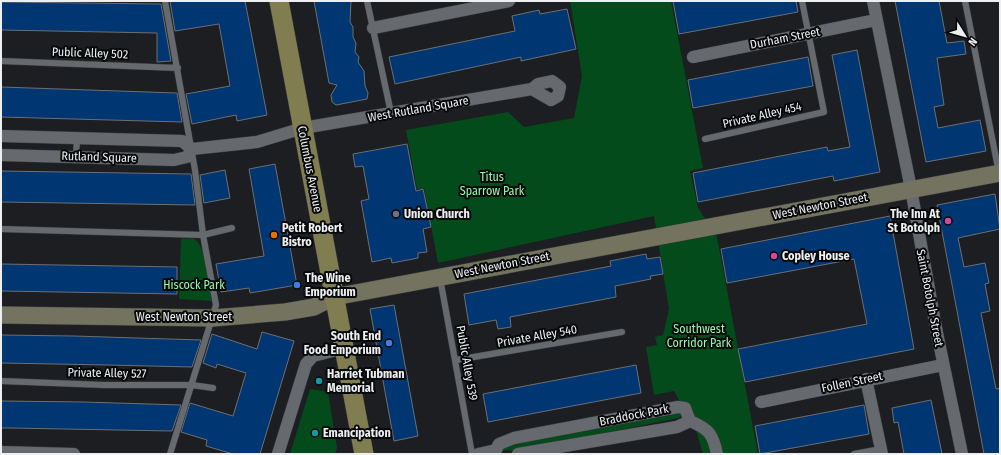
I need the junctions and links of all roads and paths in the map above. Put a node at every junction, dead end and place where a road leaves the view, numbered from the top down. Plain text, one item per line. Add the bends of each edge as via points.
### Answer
1 (165, 1) edge
2 (279, 1) edge
3 (367, 1) edge
4 (509, 1) edge
5 (802, 1) edge
6 (873, 1) edge
7 (965, 1) edge
8 (876, 20) junction
9 (373, 28) junction
10 (810, 34) junction
11 (693, 57) dead end
12 (1, 61) edge
13 (178, 68) junction
14 (532, 89) dead end
15 (391, 113) junction
16 (303, 128) junction
17 (1, 136) edge
18 (77, 138) junction
19 (705, 140) dead end
20 (192, 149) junction
21 (1, 155) edge
22 (76, 156) junction
23 (1000, 175) edge
24 (911, 189) junction
25 (232, 228) dead end
26 (1, 229) edge
27 (203, 235) junction
28 (439, 277) junction
29 (334, 297) junction
30 (1, 314) edge
31 (213, 318) junction
32 (622, 332) dead end
33 (344, 348) junction
34 (456, 360) junction
35 (944, 365) junction
36 (866, 379) junction
37 (1, 381) edge
38 (192, 385) junction
39 (213, 388) dead end
40 (761, 402) dead end
41 (690, 422) junction
42 (882, 451) edge
43 (1, 452) edge
44 (497, 452) edge
45 (74, 454) edge
46 (170, 454) edge
47 (278, 454) edge
48 (364, 454) edge
49 (472, 454) edge
50 (478, 454) edge
51 (518, 454) edge
52 (717, 454) edge
53 (854, 454) edge
54 (962, 454) edge

1 - 13 lane
2 - 16 main road, Columbus Avenue
3 - 9 lane
4 - 9 street
5 - 10 lane
6 - 8 street, Saint Botolph Street
7 - 23 lane
8 - 10 street, Durham Street
8 - 24 street, Saint Botolph Street
9 - 15 lane
10 - 11 street, Durham Street
10 - 19 lane, Private Alley 454 via 824,112
12 - 13 lane, Public Alley 502
13 - 20 lane
14 - 15 street, West Rutland Square
15 - 16 street, West Rutland Square
16 - 20 street, Rutland Square via 257,142
16 - 29 main road, Columbus Avenue
17 - 18 street, Rutland Square
18 - 20 street, Rutland Square via 182,141
18 - 22 lane
20 - 22 street, Rutland Square via 187,157 174,160
20 - 27 lane
21 - 22 street, Rutland Square
23 - 24 main road, West Newton Street
24 - 28 main road, West Newton Street
24 - 35 street, Saint Botolph Street
25 - 27 lane
26 - 27 lane
27 - 31 lane via 216,301
28 - 29 main road, West Newton Street
28 - 34 lane, Public Alley 539
29 - 31 main road, West Newton Street via 314,307
29 - 33 main road, Columbus Avenue
30 - 31 main road, West Newton Street
31 - 38 lane
32 - 34 lane, Private Alley 540
33 - 47 street via 312,356 306,364
33 - 48 main road, Columbus Avenue
34 - 49 lane, Public Alley 539
35 - 36 street, Follen Street
35 - 54 street, Saint Botolph Street
36 - 40 street, Follen Street
36 - 42 street
37 - 38 lane, Private Alley 527
38 - 39 lane, Private Alley 527
38 - 46 lane
41 - 44 street, Braddock Park via 686,408 678,407 514,438 499,444
41 - 51 street, Braddock Park via 677,427
41 - 52 street via 702,427 711,435
42 - 53 lane
43 - 45 street
44 - 50 street, Braddock Park

